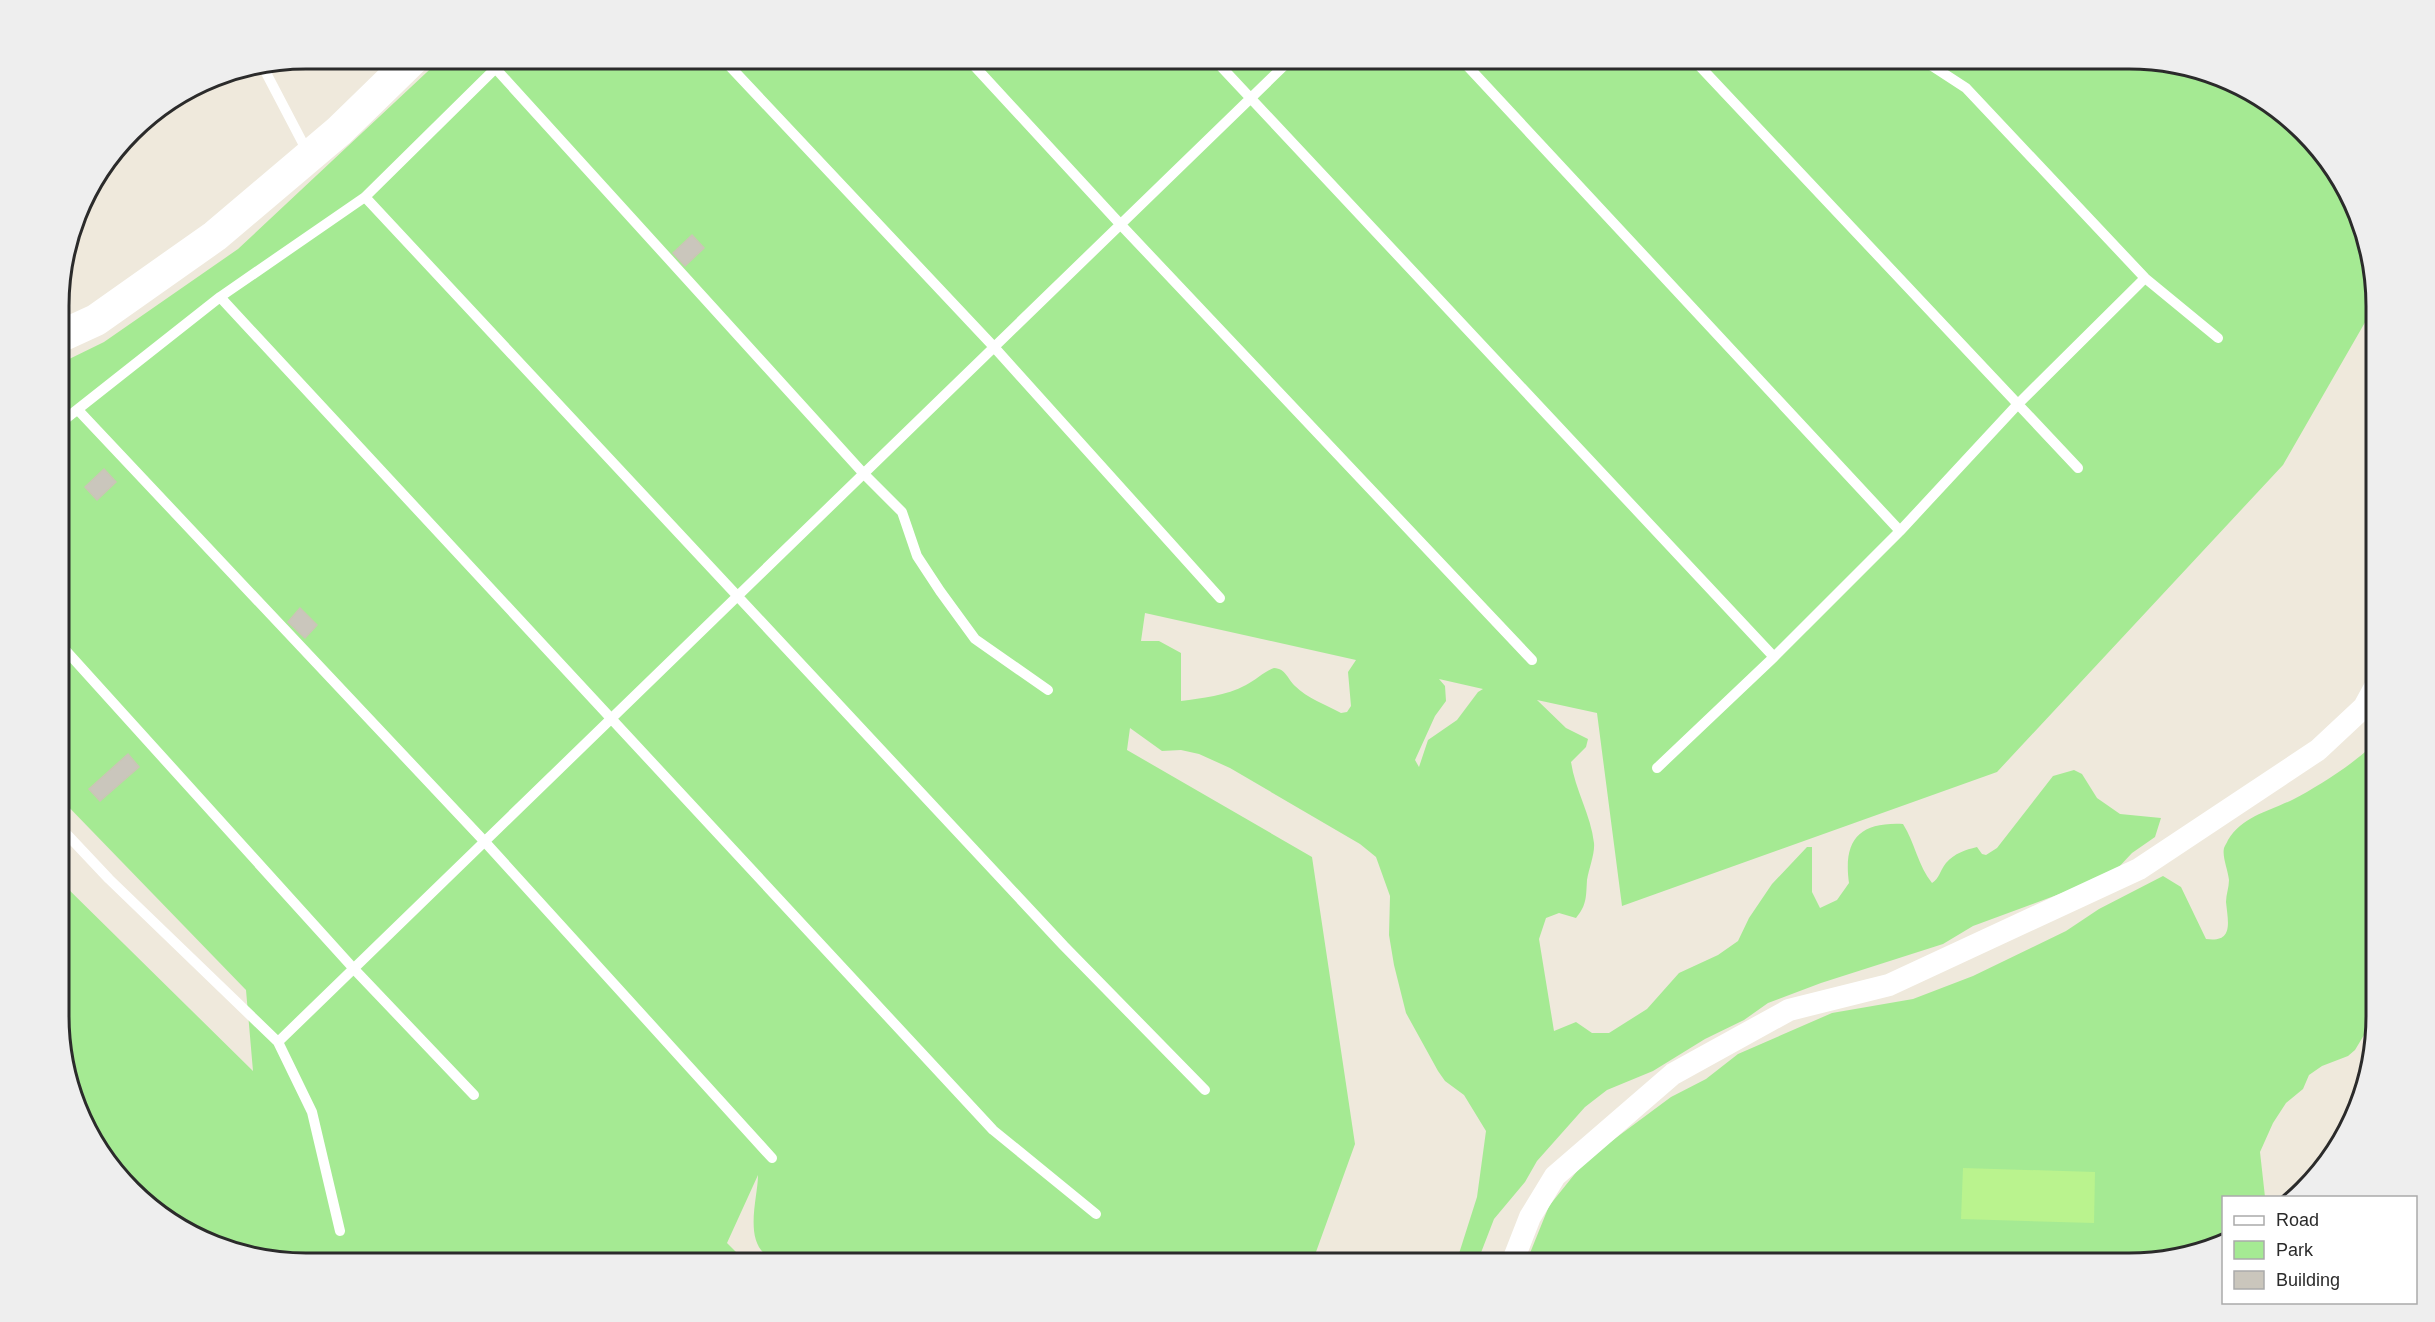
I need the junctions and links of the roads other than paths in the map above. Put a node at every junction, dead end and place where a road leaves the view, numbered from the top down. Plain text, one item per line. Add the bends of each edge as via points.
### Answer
1 (402, 69) edge
2 (496, 69) joint
3 (732, 69) edge
4 (977, 69) edge
5 (1223, 69) edge
6 (1281, 69) edge
7 (1470, 69) edge
8 (1702, 69) edge
9 (1937, 69) edge
10 (266, 73) edge
11 (1251, 98) junction
12 (309, 156) junction
13 (365, 197) junction
14 (1120, 225) junction
15 (2145, 278) junction
16 (220, 297) junction
17 (69, 332) edge
18 (2218, 338) dead end
19 (994, 347) junction
20 (2018, 404) junction
21 (78, 410) junction
22 (69, 417) edge
23 (2078, 468) dead end
24 (864, 474) junction
25 (1900, 531) junction
26 (738, 596) junction
27 (1220, 598) dead end
28 (69, 654) edge
29 (1774, 657) junction
30 (1532, 660) dead end
31 (1048, 690) dead end
32 (2366, 703) edge
33 (613, 718) junction
34 (1657, 768) dead end
35 (69, 837) edge
36 (485, 842) junction
37 (354, 969) junction
38 (278, 1042) junction
39 (1205, 1090) dead end
40 (474, 1095) dead end
41 (772, 1158) dead end
42 (1096, 1214) dead end
43 (340, 1232) dead end
44 (1516, 1253) edge

1 - 12 street
2 - 13 lane
2 - 24 lane
3 - 19 lane
4 - 14 lane
5 - 11 lane
6 - 11 lane
7 - 25 lane
8 - 20 lane
9 - 15 lane via 1966,88
10 - 12 lane
11 - 14 lane
11 - 29 lane
12 - 17 street via 215,236 96,320
13 - 16 lane
13 - 26 lane
14 - 19 lane
14 - 30 lane
15 - 18 lane
15 - 20 lane
16 - 21 lane
16 - 33 lane
19 - 24 lane
19 - 27 lane
20 - 23 lane
20 - 25 lane
21 - 22 lane
21 - 36 lane
24 - 26 lane
24 - 31 lane via 902,512 917,556 975,639
25 - 29 lane
26 - 33 lane
26 - 39 lane via 1064,946
28 - 37 lane
29 - 34 lane
32 - 44 street via 2318,750 2139,870 1888,985 1789,1010 1673,1074 1555,1176 1530,1217
33 - 36 lane
33 - 42 lane via 993,1130
35 - 38 lane
36 - 37 lane
36 - 41 lane
37 - 38 lane
37 - 40 lane
38 - 43 lane via 312,1112

